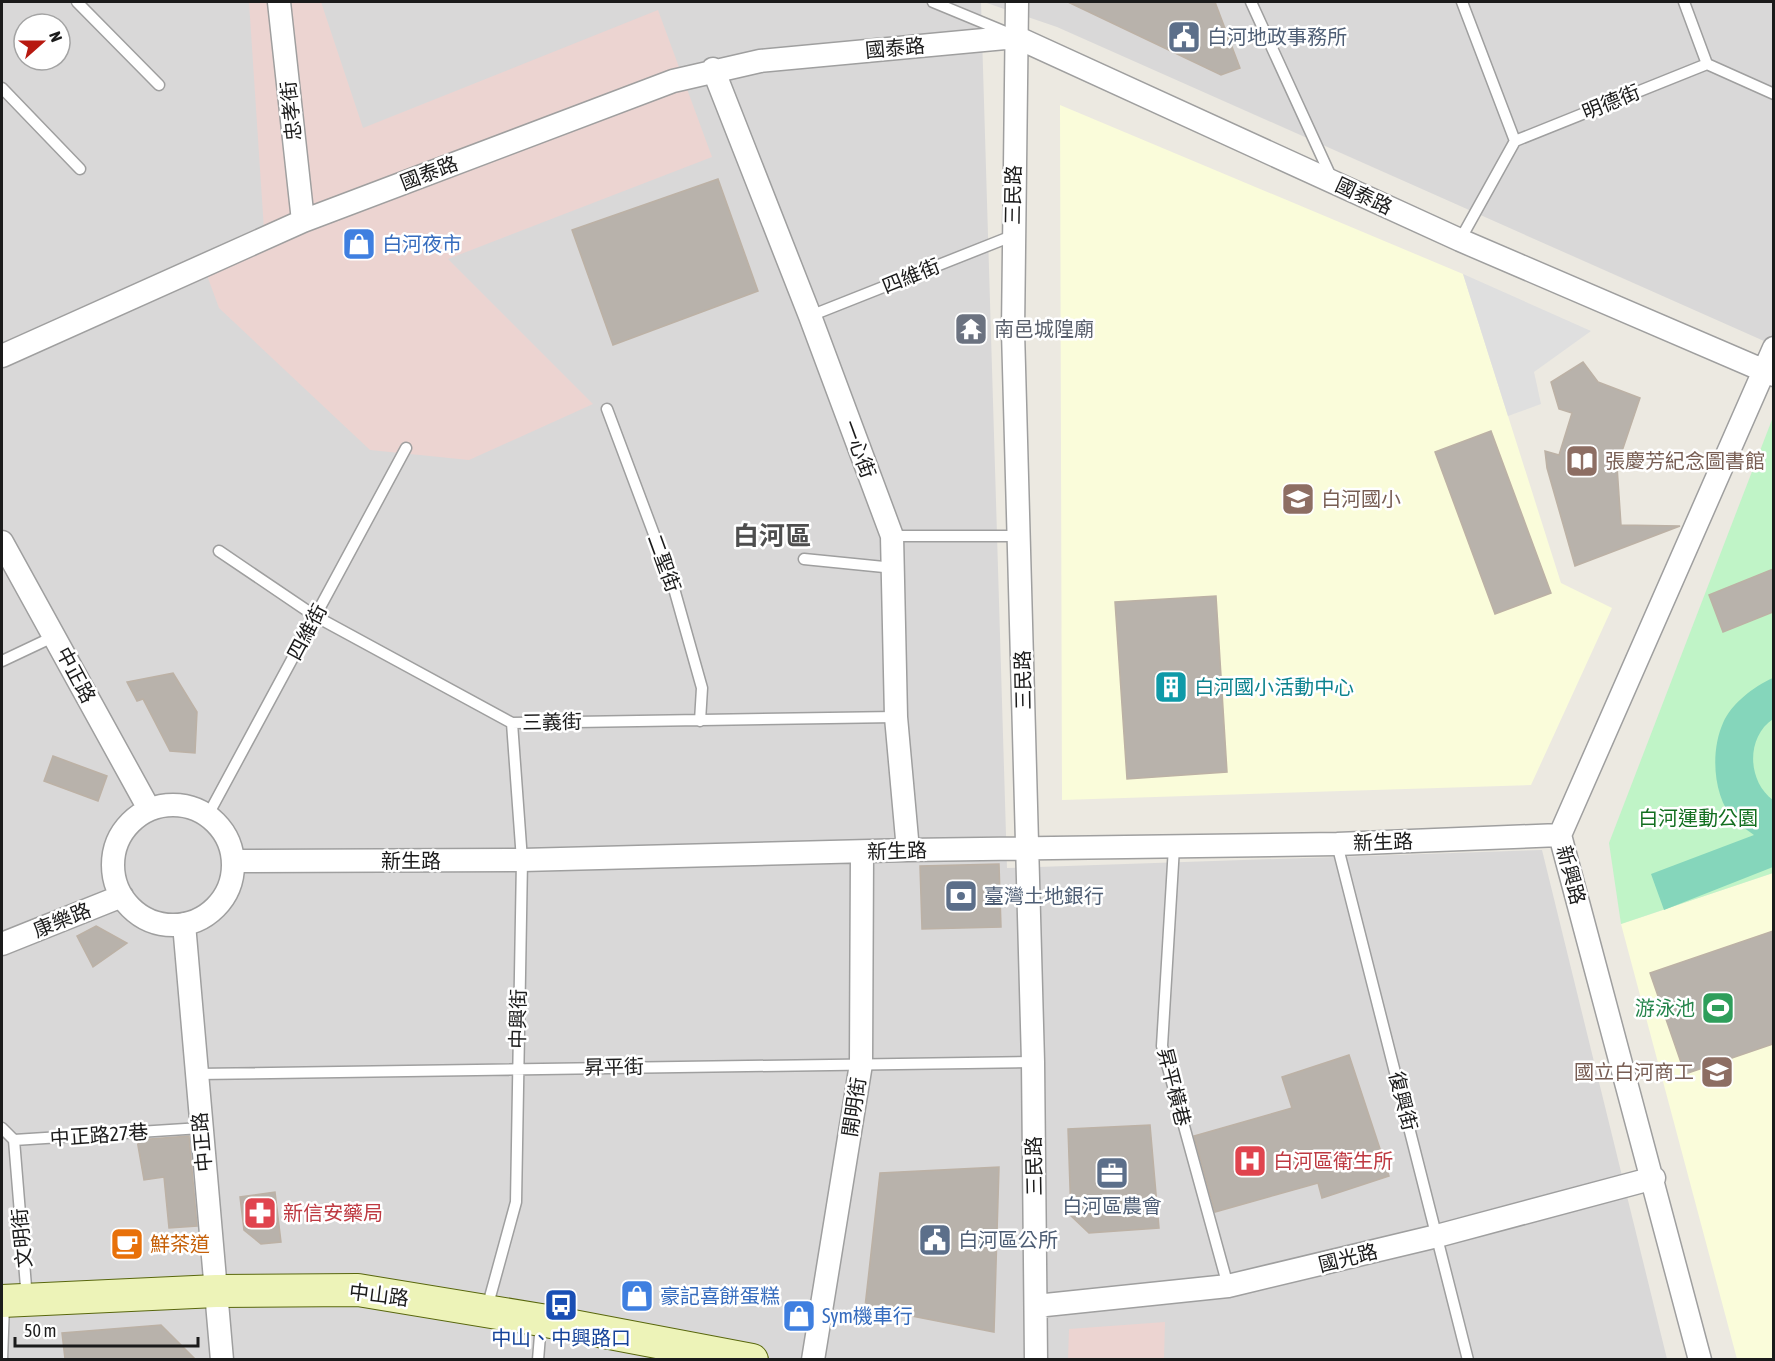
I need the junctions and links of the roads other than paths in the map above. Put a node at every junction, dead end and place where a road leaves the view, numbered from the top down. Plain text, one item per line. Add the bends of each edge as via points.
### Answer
1 (77, 2) edge
2 (279, 2) edge
3 (933, 2) edge
4 (1017, 2) edge
5 (1251, 2) edge
6 (1462, 2) edge
7 (1684, 2) edge
8 (1016, 37) junction
9 (1707, 64) junction
10 (713, 69) junction
11 (159, 85) dead end
12 (2, 88) edge
13 (1773, 94) edge
14 (1515, 141) junction
15 (80, 169) dead end
16 (1334, 182) junction
17 (303, 221) junction
18 (1012, 236) junction
19 (1460, 240) junction
20 (810, 316) junction
21 (1773, 348) edge
22 (2, 356) edge
23 (1768, 372) edge
24 (607, 409) dead end
25 (406, 448) dead end
26 (892, 536) junction
27 (1020, 536) junction
28 (2, 542) edge
29 (219, 551) dead end
30 (804, 559) dead end
31 (894, 568) junction
32 (315, 616) junction
33 (55, 636) junction
34 (2, 661) edge
35 (896, 717) junction
36 (700, 721) junction
37 (512, 723) junction
38 (148, 809) junction
39 (208, 815) junction
40 (1560, 835) junction
41 (1337, 844) junction
42 (1174, 847) junction
43 (1027, 849) junction
44 (908, 850) junction
45 (862, 853) junction
46 (522, 860) junction
47 (233, 861) junction
48 (122, 896) junction
49 (184, 924) junction
50 (2, 944) edge
51 (1033, 1062) junction
52 (861, 1064) junction
53 (517, 1068) junction
54 (195, 1074) junction
55 (2, 1128) edge
56 (201, 1128) junction
57 (14, 1140) junction
58 (1654, 1178) junction
59 (1437, 1236) junction
60 (1228, 1286) junction
61 (216, 1291) junction
62 (11, 1300) edge
63 (1036, 1306) junction
64 (486, 1311) junction
65 (541, 1320) junction
66 (2, 1359) edge
67 (222, 1359) edge
68 (538, 1359) edge
69 (752, 1359) edge
70 (813, 1359) edge
71 (1036, 1359) edge
72 (1468, 1359) edge
73 (1700, 1359) edge

1 - 11 lane
2 - 17 street, 忠孝街
3 - 8 lane
4 - 8 street, 三民路
5 - 16 lane
6 - 14 lane
7 - 9 lane
8 - 10 street, 國泰路 via 760,60
8 - 16 street, 國泰路
8 - 18 street, 三民路
9 - 13 lane
9 - 14 lane, 明德街
10 - 17 street, 國泰路 via 672,81
10 - 20 street, 一心街
12 - 15 lane
14 - 19 lane
16 - 19 street, 國泰路
17 - 22 street, 國泰路
18 - 20 lane, 四維街
18 - 27 street, 三民路
19 - 23 street, 國泰路
20 - 26 street, 一心街
21 - 23 street, 新興路
23 - 40 street, 新興路
24 - 36 lane, 二聖街 via 673,585 702,688
25 - 32 lane, 四維街
26 - 27 lane
26 - 31 street, 一心街
27 - 43 street, 三民路
28 - 33 street, 中正路
29 - 32 lane, 三義街
30 - 31 lane
31 - 35 street, 一心街
32 - 37 lane, 三義街
32 - 39 lane, 四維街
33 - 34 lane
33 - 38 street, 中正路
35 - 36 lane, 三義街
35 - 44 street, 一心街
36 - 37 lane, 三義街
37 - 46 lane, 中興街
38 - 39 street via 179,804
38 - 48 street via 134,818 115,846 115,881
39 - 47 street via 230,844
40 - 41 street, 新生路
40 - 58 street, 新興路
41 - 42 street, 新生路
41 - 59 lane, 復興街
42 - 43 street, 新生路
42 - 60 lane, 昇平橫巷 via 1162,1046
43 - 44 street, 新生路
43 - 51 street, 三民路
44 - 45 street, 新生路
45 - 46 street, 新生路
45 - 52 street, 開明街
46 - 47 street, 新生路
46 - 53 lane, 中興街
47 - 49 street via 229,887 215,909
48 - 49 street via 148,920
48 - 50 street, 康樂路
49 - 54 street, 中正路
51 - 52 lane, 昇平街
51 - 63 street, 三民路
52 - 53 lane, 昇平街
52 - 70 street, 開明街
53 - 54 lane, 昇平街
53 - 64 lane, 中興街 via 516,1202
54 - 56 street, 中正路
55 - 57 lane
56 - 57 lane, 中正路27巷
56 - 61 street, 中正路
57 - 62 lane, 文明街
58 - 59 street, 國光路
58 - 73 street, 新興路
59 - 60 street, 國光路
59 - 72 lane, 復興街
60 - 63 street, 國光路
61 - 62 street, 中山路
61 - 64 street, 中山路 via 358,1290
61 - 67 street, 中正路
62 - 66 lane, 文明街
63 - 71 street, 三民路
64 - 65 street, 中山路
65 - 68 lane
65 - 69 street, 中山路

